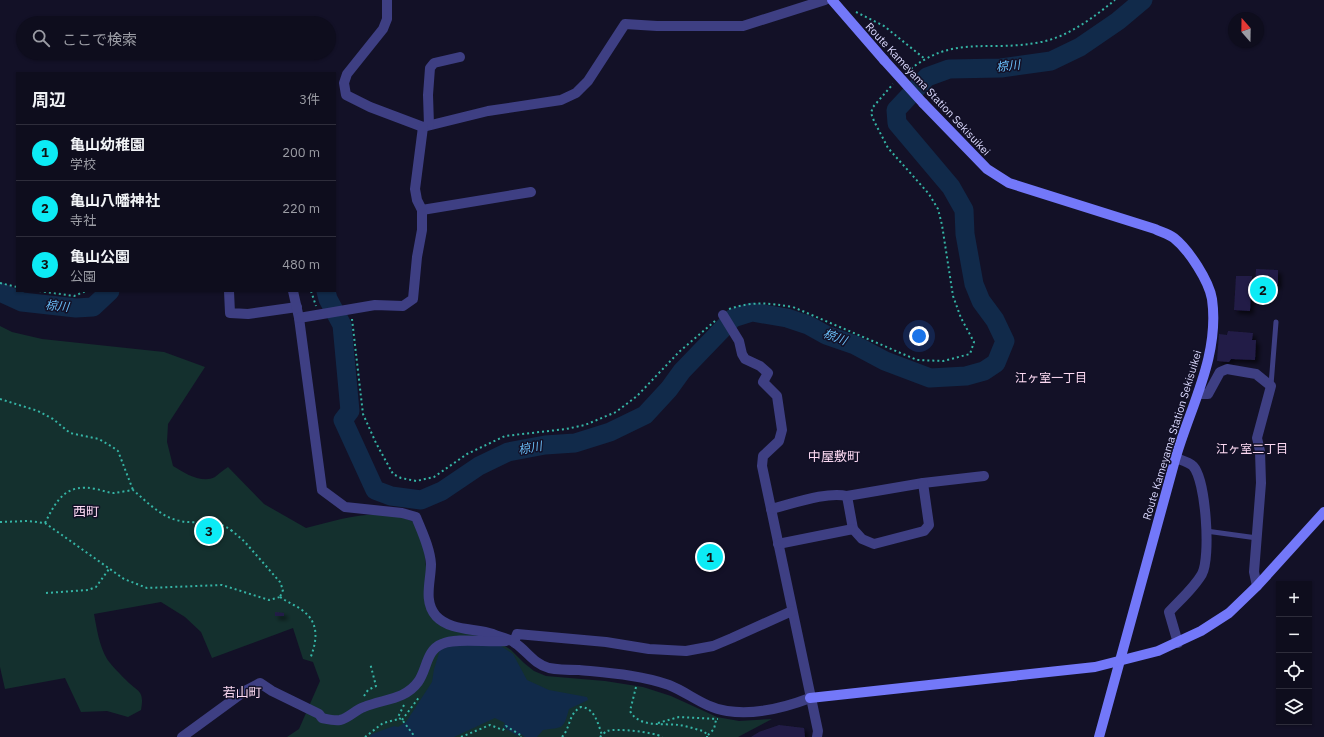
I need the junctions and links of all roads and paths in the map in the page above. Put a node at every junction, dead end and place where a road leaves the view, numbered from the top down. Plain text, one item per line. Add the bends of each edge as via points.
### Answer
1 (387, 0) edge
2 (825, 0) edge
3 (832, 0) edge
4 (1115, 0) edge
5 (854, 9) dead end
6 (460, 57) dead end
7 (925, 59) junction
8 (906, 73) dead end
9 (896, 81) dead end
10 (426, 126) junction
11 (530, 192) dead end
12 (422, 210) junction
13 (0, 283) edge
14 (16, 287) edge
15 (46, 292) edge
16 (84, 292) edge
17 (229, 292) edge
18 (293, 292) edge
19 (311, 292) edge
20 (351, 308) junction
21 (298, 312) junction
22 (318, 313) junction
23 (723, 315) junction
24 (1276, 322) dead end
25 (1271, 386) junction
26 (1198, 394) junction
27 (0, 399) edge
28 (1176, 458) junction
29 (984, 476) dead end
30 (923, 483) junction
31 (133, 490) junction
32 (847, 496) junction
33 (771, 509) junction
34 (1324, 512) edge
35 (0, 522) edge
36 (45, 523) junction
37 (853, 529) junction
38 (1206, 531) junction
39 (1257, 538) junction
40 (778, 544) junction
41 (109, 568) junction
42 (1257, 586) junction
43 (46, 592) dead end
44 (280, 597) junction
45 (792, 610) junction
46 (511, 641) junction
47 (1178, 643) junction
48 (310, 659) dead end
49 (1121, 659) junction
50 (370, 662) dead end
51 (638, 682) dead end
52 (407, 692) junction
53 (810, 698) junction
54 (366, 706) junction
55 (399, 718) junction
56 (721, 718) dead end
57 (716, 720) junction
58 (656, 723) junction
59 (601, 736) edge
60 (707, 736) edge
61 (182, 737) edge
62 (365, 737) edge
63 (415, 737) edge
64 (461, 737) edge
65 (521, 737) edge
66 (562, 737) edge
67 (662, 737) edge
68 (817, 737) edge
69 (1099, 737) edge

1 - 10 street via 387,19 383,29 347,74 344,84 346,95 370,107
2 - 10 street via 743,26 625,24 588,81 576,93 561,100 488,111
3 - 26 main road, Route Kameyama Station Sekisuikei, bridge via 923,103 987,169 1008,183 1155,229 1174,238 1204,278 1211,297 1212,341
4 - 7 path via 1084,22 1042,42 954,48
5 - 7 path via 884,26
6 - 10 street via 434,63 430,68
7 - 8 path
9 - 23 path via 873,107 871,113 888,148 929,194 938,209 953,296 974,342 970,354 943,361 917,360 808,312 776,304 745,303
10 - 12 street via 415,189
11 - 12 street
12 - 20 street via 422,230 413,299 403,306
13 - 14 path
15 - 16 path via 74,296
17 - 21 street via 230,313
18 - 21 street
19 - 22 path
20 - 22 street
20 - 23 path via 363,414 393,474 416,482 434,477 467,454 505,436 585,425 616,412 637,396 679,352
21 - 22 street
21 - 46 street via 322,490 345,507 402,513 416,517 431,563 428,594 435,614 440,620 453,626 479,630
23 - 33 street via 739,341 745,359 768,373 763,382 777,396 782,430 779,441 763,456 762,466
24 - 25 lane
25 - 26 street via 1256,374 1227,369 1220,372 1208,394
25 - 39 street via 1257,438 1261,483
26 - 28 main road, Route Kameyama Station Sekisuikei
27 - 31 path via 38,411 70,433 99,439 111,446 118,451
28 - 38 street via 1192,465 1197,473
28 - 49 main road, Route Kameyama Station Sekisuikei
29 - 30 street
30 - 32 street
30 - 37 street via 929,524 924,531 874,544 862,539
31 - 36 path via 114,493 82,487 71,490 55,502
31 - 44 path via 166,516 189,522 222,524 244,541 280,582 283,590
32 - 33 street via 820,498
32 - 37 street
33 - 40 street
34 - 42 main road
35 - 36 path
36 - 41 path
37 - 40 street
38 - 39 lane
38 - 47 street via 1206,564 1201,575 1170,612
39 - 42 street via 1254,572
40 - 45 street
41 - 43 path via 96,587 88,590
41 - 44 path via 124,579 147,588 222,585 269,600
42 - 47 main road via 1229,613
44 - 48 path via 310,616 314,624 316,630
45 - 46 street via 713,646 686,651 517,634
45 - 53 street
46 - 52 street via 454,641 441,644 432,651 418,683
46 - 53 street via 547,668 611,673 649,680 670,686 704,704 727,711 755,712
47 - 49 main road via 1158,651
49 - 53 main road via 1095,666
49 - 69 main road, Route Kameyama Station Sekisuikei
50 - 54 path via 377,683 363,698
51 - 58 path via 630,711 639,720
52 - 54 street via 400,697
52 - 55 path
53 - 68 street via 818,731
54 - 61 street via 339,720 322,718 319,714 260,683
55 - 62 path via 384,723
55 - 63 path
56 - 57 path
57 - 58 path via 679,717
57 - 60 path via 714,729
58 - 60 path via 678,725 703,732
59 - 66 path via 594,713 581,707 572,715
59 - 67 path via 613,730 652,733
64 - 65 path via 490,724 503,730 506,726

